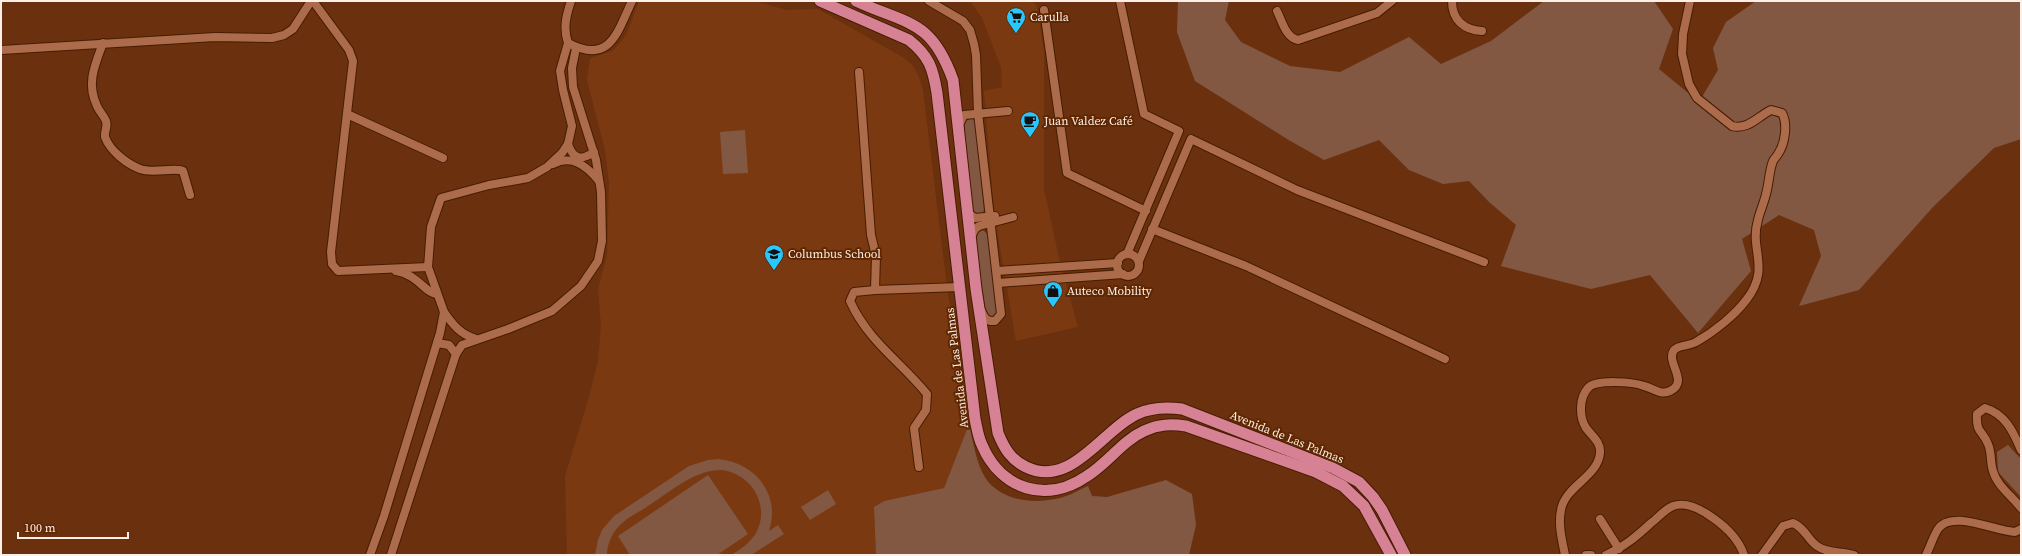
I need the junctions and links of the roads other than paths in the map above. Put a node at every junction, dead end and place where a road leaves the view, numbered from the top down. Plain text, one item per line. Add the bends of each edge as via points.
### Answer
1 (312, 1) edge
2 (571, 1) edge
3 (632, 1) edge
4 (820, 1) edge
5 (929, 1) edge
6 (1120, 1) edge
7 (1392, 1) edge
8 (1452, 1) edge
9 (1690, 1) edge
10 (859, 2) edge
11 (1044, 10) dead end
12 (1278, 11) dead end
13 (1482, 31) dead end
14 (102, 43) junction
15 (568, 43) junction
16 (576, 48) junction
17 (1, 50) edge
18 (859, 72) dead end
19 (1008, 111) dead end
20 (978, 113) junction
21 (347, 114) junction
22 (958, 128) junction
23 (568, 144) junction
24 (594, 152) junction
25 (443, 158) dead end
26 (547, 167) junction
27 (599, 182) junction
28 (190, 195) dead end
29 (1146, 211) junction
30 (968, 213) junction
31 (1013, 215) dead end
32 (991, 220) junction
33 (1152, 229) junction
34 (971, 237) junction
35 (1127, 254) junction
36 (1139, 261) junction
37 (1484, 262) dead end
38 (1118, 263) junction
39 (428, 267) junction
40 (385, 270) junction
41 (997, 271) junction
42 (1123, 274) junction
43 (998, 283) junction
44 (960, 287) junction
45 (875, 290) junction
46 (437, 294) junction
47 (979, 303) junction
48 (444, 312) junction
49 (476, 339) junction
50 (437, 343) junction
51 (456, 354) junction
52 (1445, 359) dead end
53 (2021, 450) edge
54 (919, 467) dead end
55 (2021, 508) edge
56 (1600, 519) dead end
57 (2021, 529) edge
58 (1619, 549) junction
59 (370, 555) edge
60 (391, 555) edge
61 (1391, 555) edge
62 (1405, 555) edge
63 (1565, 555) edge
64 (1586, 555) edge
65 (1591, 555) edge
66 (1606, 555) edge
67 (1744, 555) edge
68 (1762, 555) edge
69 (1854, 555) edge
70 (1926, 555) edge

1 - 14 street via 293,29 272,38 216,37
1 - 21 street via 331,24 352,57
2 - 15 street via 564,25
3 - 16 street via 615,38 607,46 583,51
4 - 44 main road, Avenida de Las Palmas via 908,40 920,49 929,62 937,93
5 - 20 street via 954,14 970,30 976,55
6 - 29 street via 1144,114 1179,131
7 - 12 street via 1377,13 1298,40 1290,36
8 - 13 street via 1462,26
9 - 63 street via 1682,54 1689,84 1697,98 1738,128 1746,126 1771,110 1782,114 1786,119 1786,129 1779,153 1773,161 1766,195 1755,227 1759,270 1757,284 1746,300 1711,332 1694,343 1678,347 1674,351 1672,357 1678,380 1676,387 1670,391 1663,393 1643,385 1604,382 1590,386 1585,392 1581,402 1582,416 1586,427 1599,443 1600,454 1596,466 1568,496 1561,508 1560,524
10 - 22 main road, Avenida de Las Palmas via 916,26 937,45 953,80
11 - 29 street via 1067,173
14 - 17 street
14 - 28 street via 92,73 91,87 96,105 106,120 105,137 117,154 142,170 183,171
15 - 16 street
15 - 23 street via 560,71 572,126
16 - 24 street via 572,68 573,87
18 - 45 street via 871,235 876,256
19 - 20 street
20 - 22 street via 964,115
20 - 32 street
21 - 25 street
21 - 40 street via 331,252 332,264 338,271
22 - 30 main road, Avenida de Las Palmas
23 - 24 street via 574,156 579,159
23 - 26 street
24 - 27 street
26 - 27 street via 558,161 578,162 591,171
26 - 39 street via 528,178 440,198 431,227
27 - 49 street via 602,241 598,261 586,280 552,310 508,329
29 - 35 street
30 - 32 street via 975,218
30 - 34 main road, Avenida de Las Palmas
31 - 32 street
32 - 34 street via 975,229
32 - 41 street
33 - 36 street
33 - 37 street via 1191,139 1297,190
33 - 52 street via 1246,266
34 - 47 main road, Avenida de Las Palmas
35 - 36 street via 1135,256
35 - 38 street via 1120,258
36 - 42 street via 1139,268 1135,274
38 - 41 street
38 - 42 street via 1118,269
39 - 40 street
39 - 46 street
40 - 46 street via 408,274 430,293
41 - 43 street
42 - 43 street
43 - 47 street via 1001,309 998,318 995,321 986,320
44 - 45 street
44 - 61 main road, Avenida de Las Palmas via 978,436 996,468 1014,483 1034,491 1064,489 1095,471 1145,430 1168,424 1186,426 1316,472 1343,486 1364,506
45 - 54 street via 854,292 850,301 858,318 874,340 926,394 926,410 914,428
46 - 48 street
47 - 62 main road, Avenida de Las Palmas via 998,433 1006,451 1019,463 1038,471 1057,471 1072,464 1137,414 1159,408 1182,409 1333,468 1359,482 1382,510
48 - 49 street via 454,327
48 - 50 street
49 - 51 street via 462,345
50 - 51 street via 449,346
50 - 59 street
51 - 60 street
53 - 55 street via 2009,426 1997,412 1985,408 1976,414 1976,426 1988,444 1992,457 1992,471 1998,482
56 - 58 street
57 - 70 street via 2010,532 1958,520 1946,522 1938,528
58 - 66 street
58 - 67 street via 1664,512 1673,506 1684,505 1694,507 1717,521 1732,535
64 - 65 street
68 - 69 street via 1783,526 1793,523 1802,527 1817,546 1833,552

